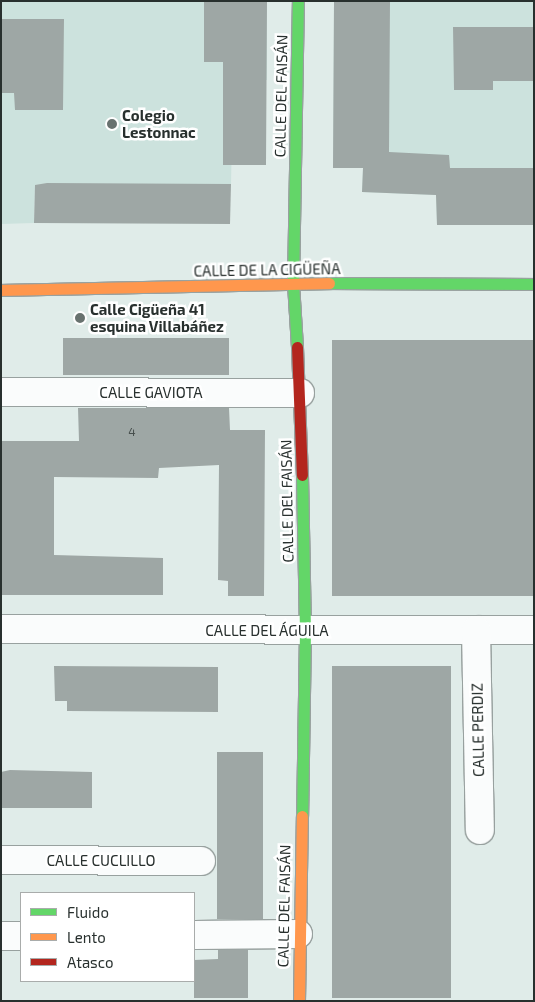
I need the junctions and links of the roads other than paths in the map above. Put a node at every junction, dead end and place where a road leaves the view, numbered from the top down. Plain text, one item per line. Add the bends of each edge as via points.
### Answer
1 (298, 1) edge
2 (293, 283) junction
3 (534, 284) edge
4 (1, 290) edge
5 (1, 392) edge
6 (300, 394) junction
7 (1, 629) edge
8 (476, 630) junction
9 (534, 630) edge
10 (305, 631) junction
11 (480, 830) dead end
12 (1, 860) edge
13 (201, 861) dead end
14 (195, 934) edge
15 (298, 934) junction
16 (1, 936) edge
17 (20, 936) edge
18 (299, 1001) edge

1 - 2 street, CALLE DEL FAISÁN
2 - 3 street, CALLE DE LA CIGÜEÑA
2 - 4 street, CALLE DE LA CIGÜEÑA via 70,291
2 - 6 street, CALLE DEL FAISÁN
5 - 6 street, CALLE GAVIOTA
6 - 10 street, CALLE DEL FAISÁN
7 - 10 street, CALLE DEL ÁGUILA
8 - 9 street, CALLE DEL ÁGUILA
8 - 10 street, CALLE DEL ÁGUILA
8 - 11 street, CALLE PERDIZ
10 - 15 street, CALLE DEL FAISÁN
12 - 13 street, CALLE CUCLILLO
14 - 15 street
15 - 18 street, CALLE DEL FAISÁN
16 - 17 street

